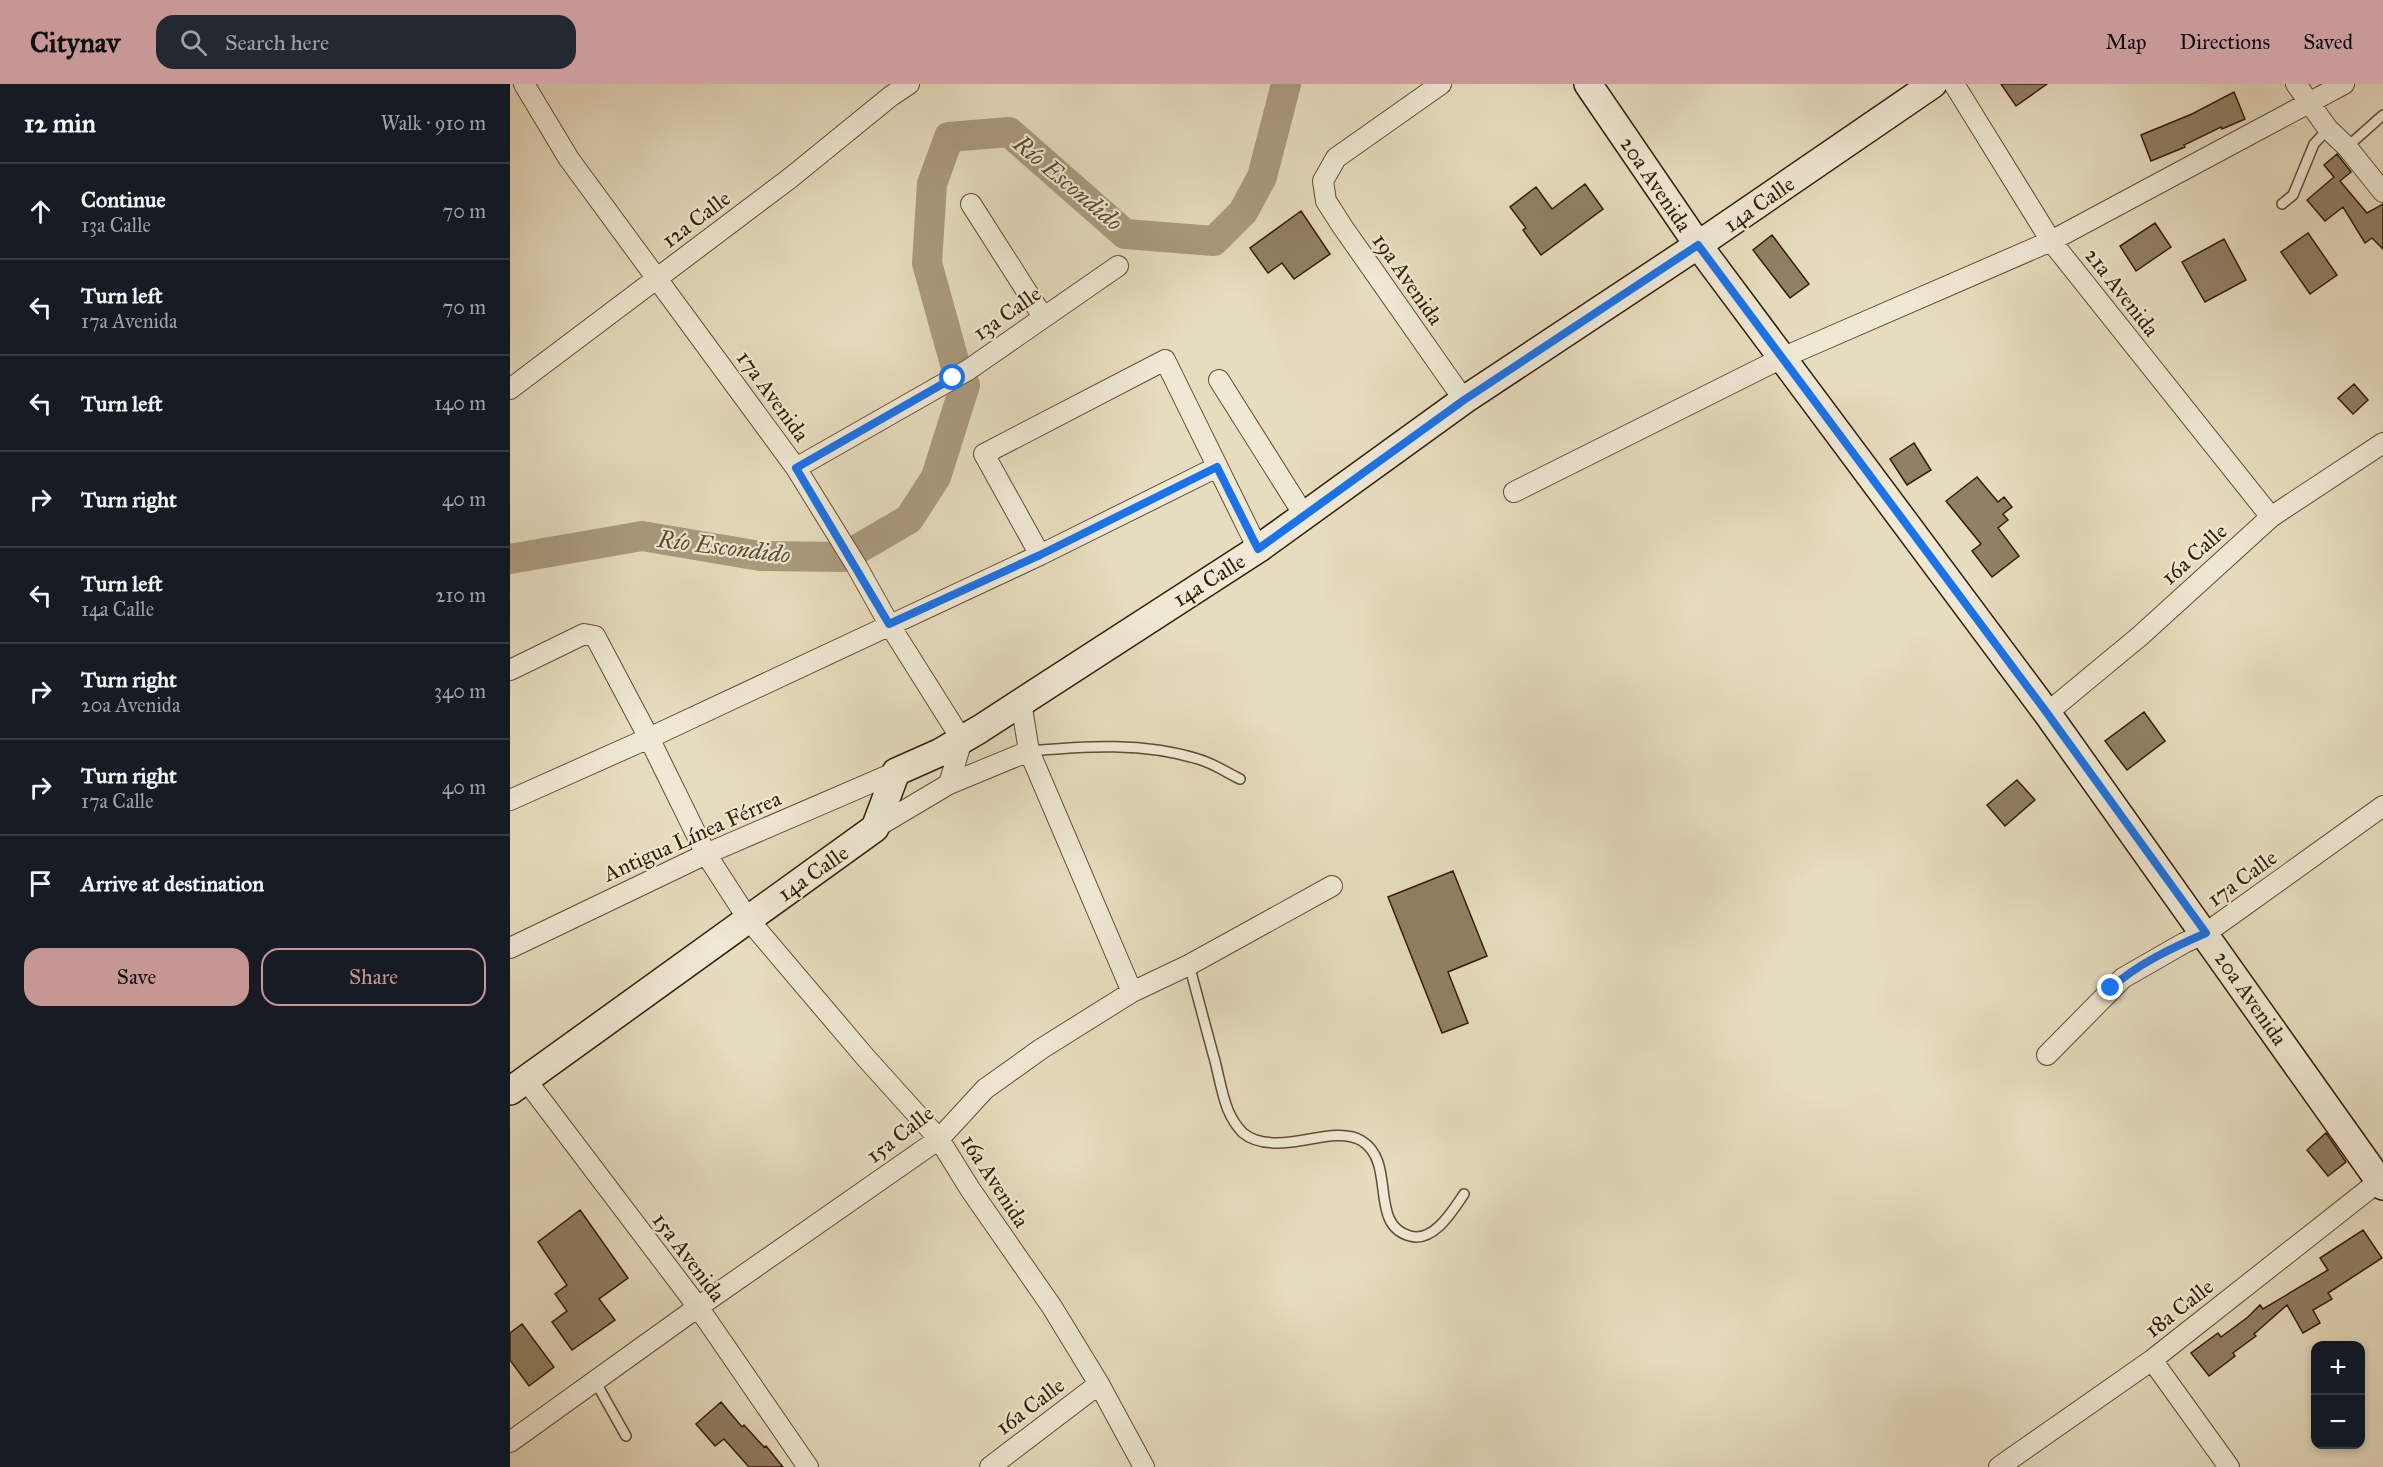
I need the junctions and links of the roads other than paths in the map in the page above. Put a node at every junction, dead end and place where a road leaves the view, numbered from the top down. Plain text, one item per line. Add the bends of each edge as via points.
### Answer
1 (524, 84) edge
2 (909, 84) edge
3 (1441, 84) edge
4 (1588, 84) edge
5 (1933, 84) edge
6 (1954, 84) edge
7 (2296, 84) edge
8 (2344, 84) edge
9 (887, 90) edge
10 (2308, 102) junction
11 (2383, 115) edge
12 (2328, 129) junction
13 (2347, 147) junction
14 (2383, 192) edge
15 (971, 204) dead end
16 (2282, 204) dead end
17 (2051, 241) junction
18 (1698, 245) junction
19 (1118, 266) dead end
20 (657, 279) junction
21 (1042, 317) junction
22 (1784, 357) junction
23 (1219, 380) dead end
24 (510, 389) edge
25 (1464, 400) junction
26 (2383, 443) edge
27 (1217, 467) junction
28 (796, 468) junction
29 (1514, 492) dead end
30 (1304, 515) junction
31 (2271, 517) junction
32 (1258, 549) junction
33 (1040, 555) junction
34 (889, 624) junction
35 (510, 670) edge
36 (1021, 702) junction
37 (2047, 713) junction
38 (649, 738) junction
39 (962, 740) junction
40 (1029, 751) junction
41 (896, 772) junction
42 (1240, 779) dead end
43 (949, 784) junction
44 (510, 800) edge
45 (2383, 807) edge
46 (875, 828) junction
47 (706, 854) junction
48 (1332, 886) dead end
49 (748, 919) junction
50 (2206, 933) junction
51 (510, 948) edge
52 (1189, 965) junction
53 (1132, 992) junction
54 (2047, 1055) dead end
55 (518, 1086) edge
56 (939, 1139) junction
57 (2382, 1182) edge
58 (1464, 1194) dead end
59 (698, 1307) junction
60 (2152, 1360) junction
61 (595, 1381) junction
62 (1099, 1384) junction
63 (626, 1436) dead end
64 (510, 1442) edge
65 (808, 1467) edge
66 (990, 1467) edge
67 (1144, 1467) edge
68 (1999, 1467) edge
69 (2229, 1467) edge

1 - 20 street, 17a Avenida via 569,159
2 - 9 street, 12a Calle
3 - 25 street, 19a Avenida via 1336,158 1323,181 1326,201 1342,226
4 - 18 street, 20a Avenida
5 - 18 street, 14a Calle
6 - 17 street, 21a Avenida
7 - 10 street
8 - 10 street
9 - 20 street, 12a Calle via 789,178
10 - 12 street
10 - 17 street
11 - 13 lane
12 - 13 street
12 - 16 lane via 2314,144 2293,195
13 - 14 street
15 - 21 street
17 - 22 street
17 - 31 street, 21a Avenida
18 - 22 street, 20a Avenida
18 - 25 street, 14a Calle
19 - 21 street, 13a Calle
20 - 24 street, 12a Calle
20 - 28 street, 17a Avenida
21 - 28 street, 13a Calle via 961,374
22 - 29 street
22 - 37 street, 20a Avenida
23 - 30 street
25 - 30 street, 14a Calle
26 - 31 street, 16a Calle
27 - 32 street
27 - 33 street
27 - 33 street via 1165,360 984,454
28 - 34 street, 17a Avenida
30 - 32 street, 14a Calle
31 - 37 street, 16a Calle via 2140,636
32 - 36 street, 14a Calle
33 - 34 street
34 - 38 street
34 - 39 street, 17a Avenida
35 - 38 street, 16a Avenida via 584,634 595,636
36 - 39 street, 14a Calle
36 - 40 street
37 - 50 street, 20a Avenida
38 - 44 street
38 - 47 street, 16a Avenida
39 - 41 street, 14a Calle
39 - 43 street
40 - 42 lane via 1134,746 1199,759
40 - 43 street
40 - 53 street
41 - 46 street
41 - 47 street, Antigua Línea Férrea
43 - 46 street
45 - 50 street, 17a Calle
46 - 49 street, 14a Calle
47 - 49 street, 16a Avenida
47 - 51 street, Antigua Línea Férrea
48 - 52 street, 15a Calle
49 - 55 street, 14a Calle
49 - 56 street, 16a Avenida
50 - 54 street, 17a Calle via 2123,978
50 - 57 street, 20a Avenida
52 - 53 street, 15a Calle
52 - 58 lane via 1228,1110 1243,1133 1271,1143 1340,1136 1364,1142 1380,1164 1386,1211 1402,1234 1415,1237 1431,1232
53 - 56 street, 15a Calle via 985,1089
55 - 59 street, 15a Avenida
56 - 59 street, 15a Calle
56 - 62 street, 16a Avenida
57 - 60 street, 18a Calle
59 - 61 street, 15a Calle
59 - 65 street, 15a Avenida
60 - 68 street, 18a Calle
60 - 69 street
61 - 63 lane
61 - 64 street, 15a Calle
62 - 66 street, 16a Calle
62 - 67 street, 16a Avenida

